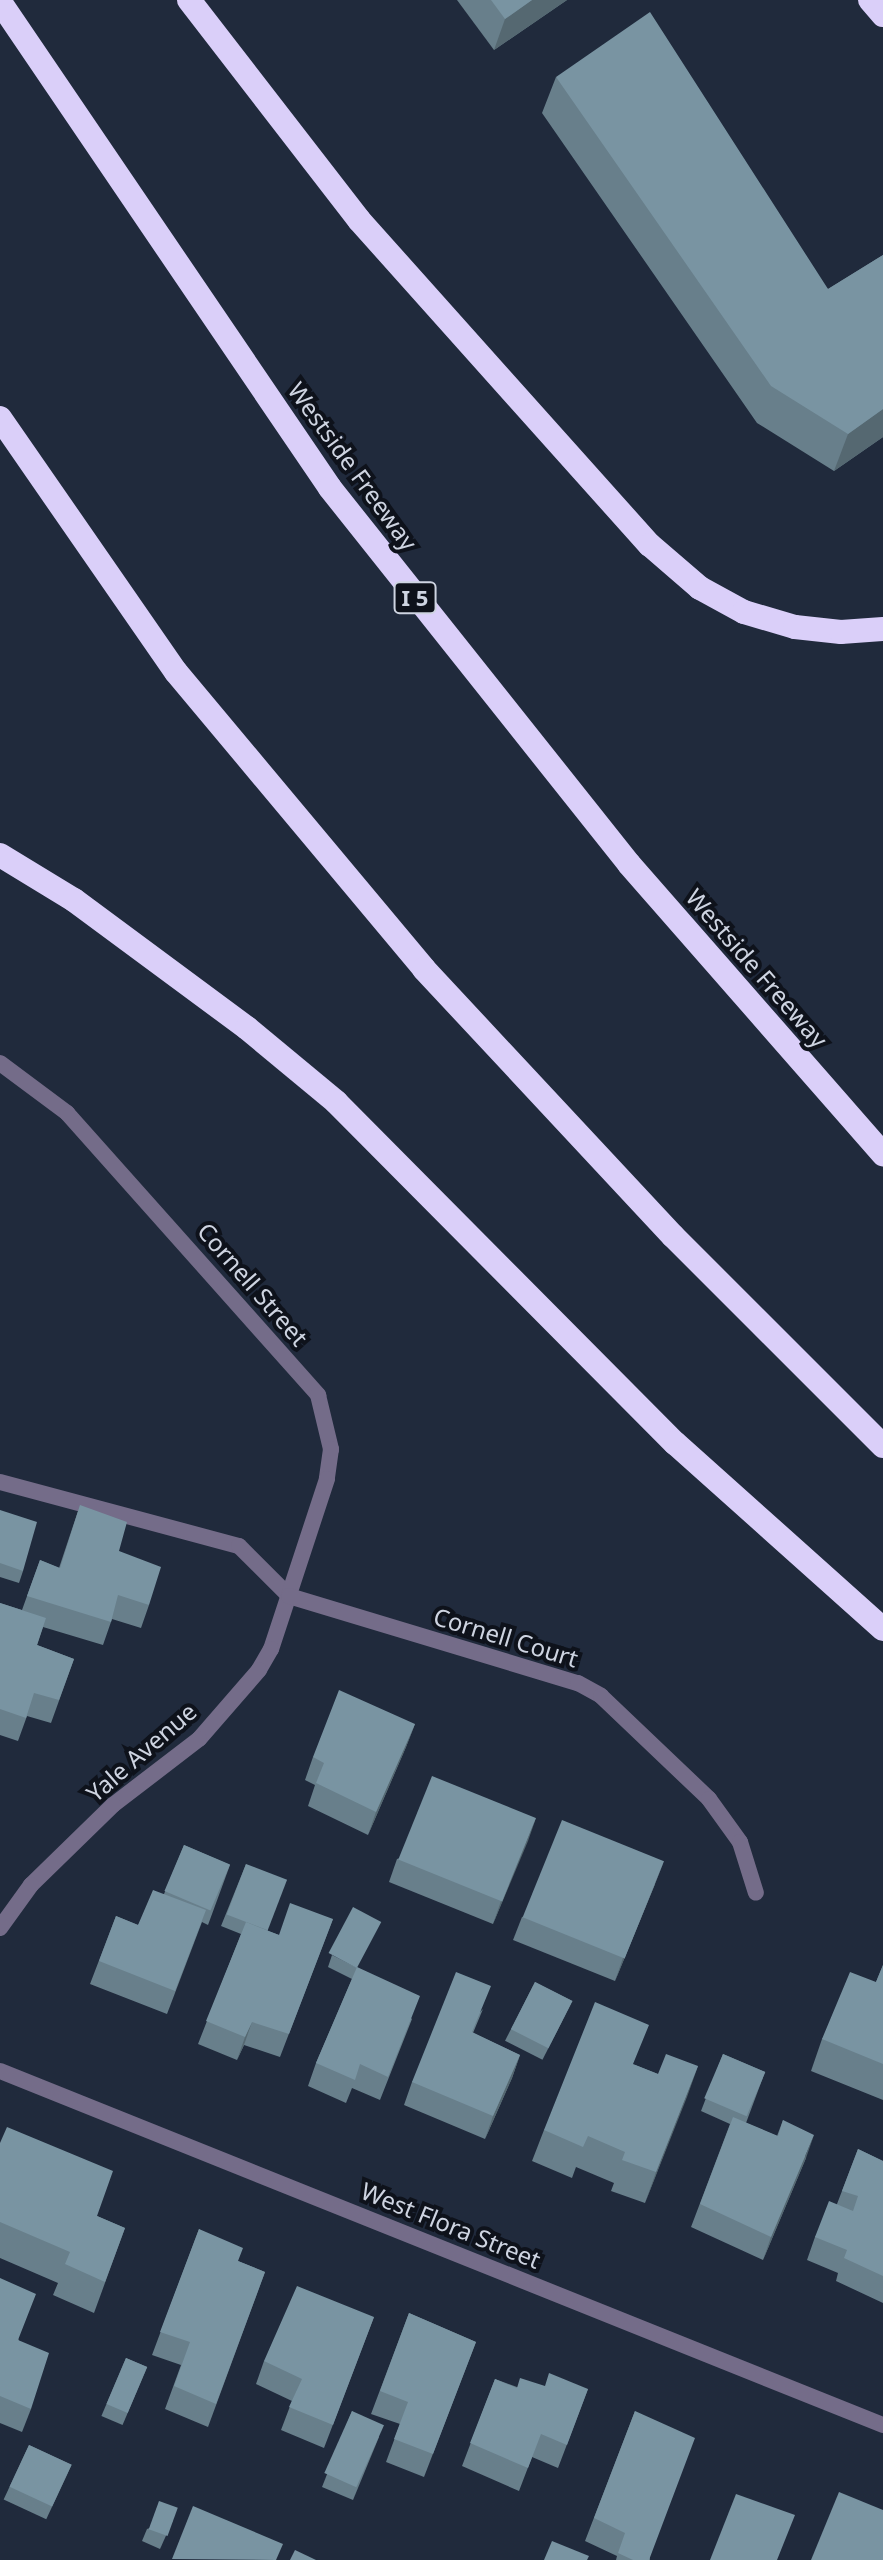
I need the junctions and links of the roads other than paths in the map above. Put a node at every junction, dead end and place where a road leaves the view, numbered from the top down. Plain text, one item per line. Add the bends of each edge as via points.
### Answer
1 (189, 0) edge
2 (870, 0) edge
3 (0, 2) edge
4 (883, 15) edge
5 (0, 418) edge
6 (883, 629) edge
7 (0, 855) edge
8 (0, 1063) edge
9 (883, 1154) edge
10 (883, 1446) edge
11 (0, 1482) edge
12 (289, 1596) junction
13 (883, 1629) edge
14 (756, 1893) dead end
15 (0, 1928) edge
16 (0, 2071) edge
17 (883, 2425) edge

1 - 6 highway via 359,220 650,545 700,588 744,612 810,629
2 - 4 highway
3 - 9 highway, Westside Freeway / I 5 via 330,488 629,864
5 - 10 highway via 176,672 424,969 673,1236
7 - 13 highway via 99,918 336,1102 675,1443
8 - 12 street, Cornell Street via 67,1113 318,1395 330,1429 327,1479
11 - 12 street via 239,1546
12 - 14 street, Cornell Court via 578,1683 601,1696 709,1799 740,1842
12 - 15 street, Yale Avenue via 259,1670 199,1739 113,1805 31,1885
16 - 17 street, West Flora Street

